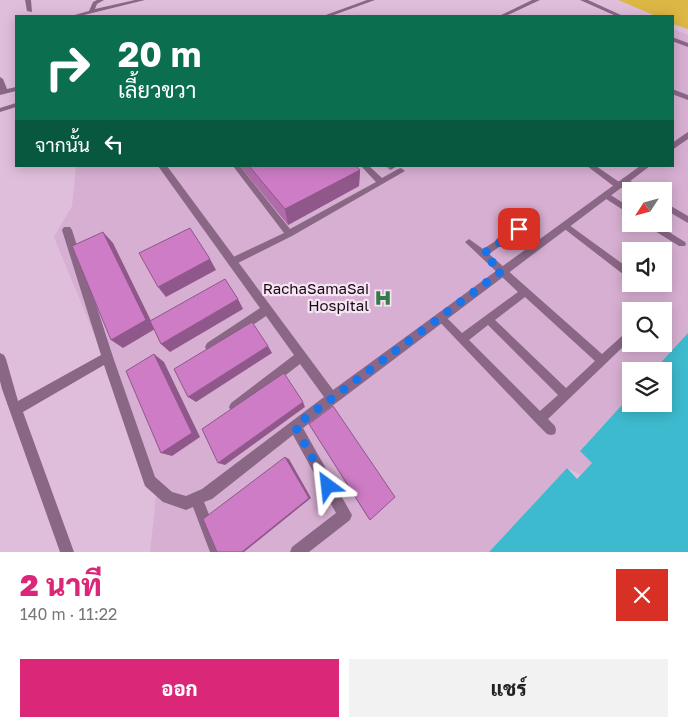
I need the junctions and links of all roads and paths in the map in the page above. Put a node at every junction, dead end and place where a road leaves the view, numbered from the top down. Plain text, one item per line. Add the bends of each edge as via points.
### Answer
1 (28, 0) edge
2 (101, 0) edge
3 (142, 0) edge
4 (372, 0) edge
5 (537, 0) edge
6 (582, 0) edge
7 (30, 11) dead end
8 (91, 12) junction
9 (78, 15) edge
10 (330, 15) edge
11 (504, 15) edge
12 (618, 15) edge
13 (674, 39) edge
14 (688, 45) edge
15 (0, 79) edge
16 (15, 88) edge
17 (674, 91) edge
18 (2, 92) edge
19 (688, 98) edge
20 (15, 105) edge
21 (0, 110) edge
22 (688, 136) edge
23 (674, 146) edge
24 (163, 167) edge
25 (237, 167) edge
26 (365, 167) edge
27 (592, 167) edge
28 (645, 167) edge
29 (401, 171) dead end
30 (381, 182) junction
31 (623, 182) edge
32 (622, 183) joint
33 (606, 195) junction
34 (622, 206) edge
35 (672, 210) edge
36 (688, 220) edge
37 (565, 225) junction
38 (519, 229) dead end
39 (67, 230) dead end
40 (663, 232) edge
41 (290, 234) junction
42 (469, 242) dead end
43 (682, 244) dead end
44 (483, 254) junction
45 (232, 262) junction
46 (622, 269) edge
47 (502, 271) junction
48 (525, 292) junction
49 (268, 310) junction
50 (440, 317) junction
51 (488, 320) junction
52 (462, 339) junction
53 (622, 342) edge
54 (203, 352) edge
55 (302, 356) junction
56 (107, 357) junction
57 (0, 359) edge
58 (602, 361) junction
59 (566, 394) junction
60 (332, 398) junction
61 (16, 410) junction
62 (224, 416) edge
63 (540, 418) junction
64 (295, 426) junction
65 (551, 430) dead end
66 (196, 498) junction
67 (67, 552) edge
68 (217, 552) edge
69 (297, 552) edge

1 - 7 street
2 - 8 street
3 - 8 street
4 - 10 street
5 - 11 street
6 - 12 street
8 - 9 street
13 - 14 street
15 - 18 street
16 - 18 street
17 - 19 street
20 - 21 lane
22 - 23 street
24 - 45 street
25 - 41 lane
26 - 30 lane
27 - 32 lane
28 - 31 street
29 - 30 lane
30 - 41 lane
32 - 33 street
33 - 34 lane
33 - 37 street
35 - 36 lane
37 - 46 lane
37 - 47 street
38 - 44 lane
39 - 56 street
40 - 43 lane
41 - 45 lane
42 - 44 lane
44 - 47 lane
45 - 49 street
47 - 48 lane
47 - 50 street
48 - 51 lane
48 - 58 lane
49 - 54 street
49 - 55 street
50 - 52 lane
50 - 60 street
51 - 52 lane
51 - 59 lane
52 - 63 lane
53 - 58 lane
55 - 60 street
55 - 62 street
56 - 61 street
56 - 66 street via 150,481 168,497 186,503
57 - 61 street
58 - 59 lane
59 - 63 lane
60 - 64 street
61 - 67 street
63 - 65 lane
64 - 66 street via 207,494
64 - 69 street via 345,515
66 - 68 street

